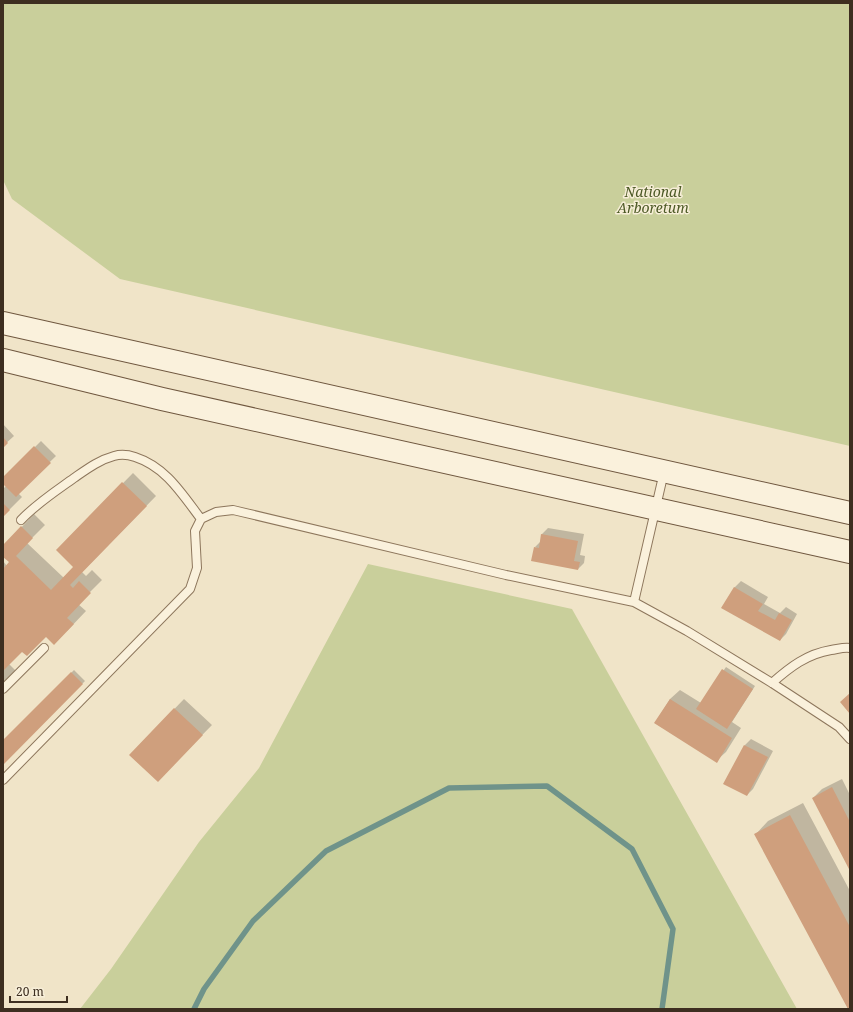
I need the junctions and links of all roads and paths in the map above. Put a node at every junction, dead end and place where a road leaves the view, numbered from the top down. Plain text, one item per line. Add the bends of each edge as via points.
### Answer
1 (3, 323) edge
2 (3, 360) edge
3 (664, 472) junction
4 (655, 508) junction
5 (850, 513) edge
6 (201, 519) junction
7 (21, 520) dead end
8 (850, 552) edge
9 (634, 602) junction
10 (44, 648) dead end
11 (850, 648) edge
12 (772, 683) junction
13 (3, 689) edge
14 (850, 739) edge
15 (3, 780) edge

1 - 3 main road
2 - 4 main road via 162,399
3 - 4 lane
3 - 5 main road
4 - 8 main road
4 - 9 lane
6 - 7 lane via 170,478 157,467 129,455 116,455 98,461 32,508
6 - 9 lane via 216,512 233,510 506,575
6 - 15 lane via 195,531 197,568 190,589
9 - 12 lane
10 - 13 lane
11 - 12 lane via 817,652 789,668
12 - 14 lane via 839,727

